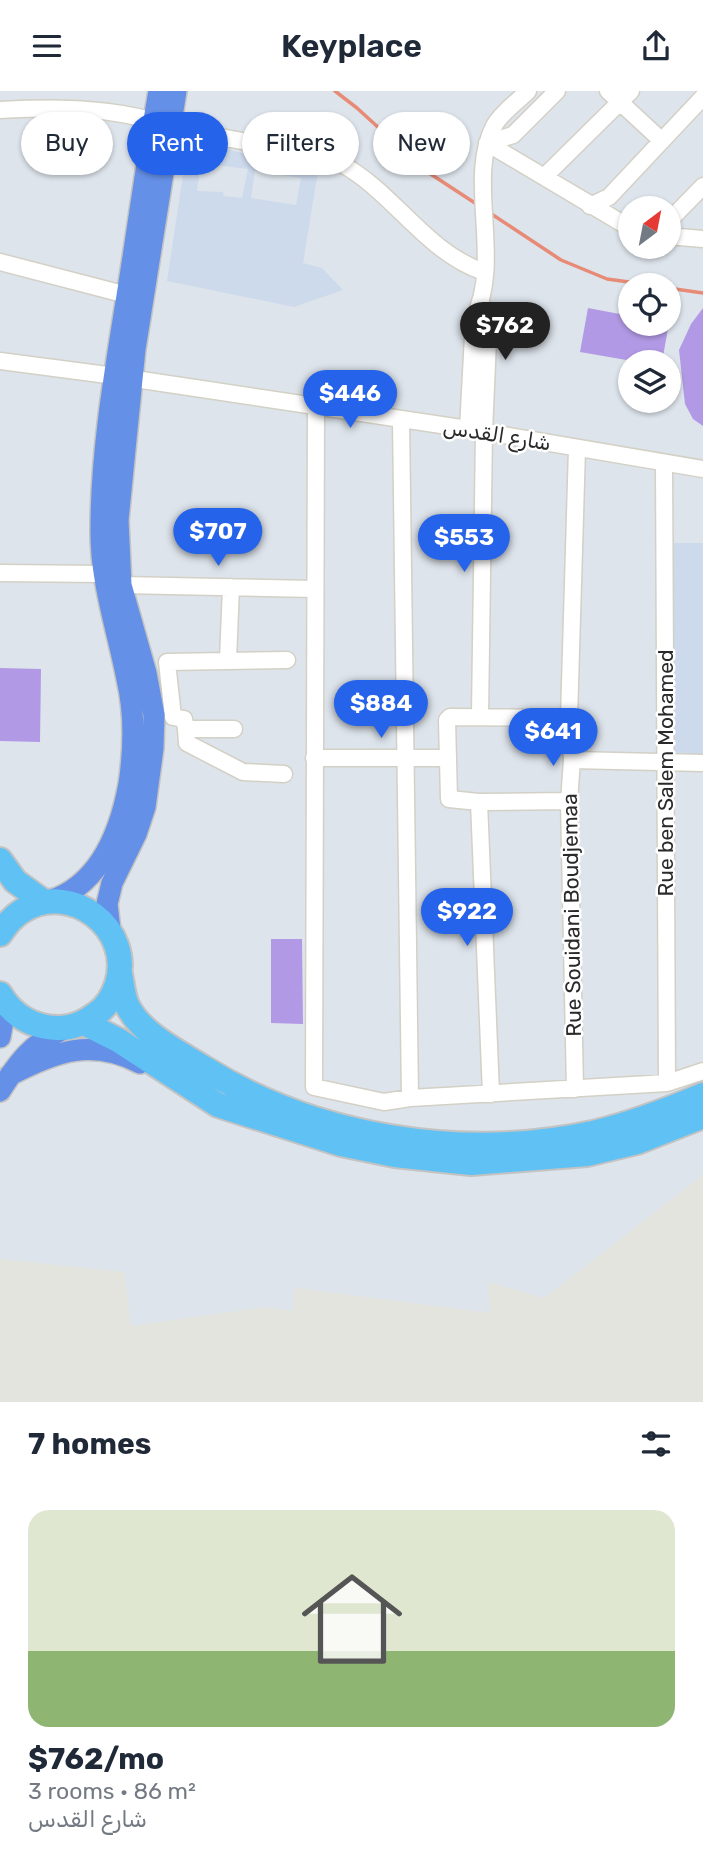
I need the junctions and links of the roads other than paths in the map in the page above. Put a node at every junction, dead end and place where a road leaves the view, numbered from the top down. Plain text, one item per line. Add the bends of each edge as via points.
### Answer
1 (159, 91) edge
2 (176, 91) edge
3 (528, 91) edge
4 (557, 91) edge
5 (620, 95) edge
6 (703, 97) edge
7 (0, 110) edge
8 (161, 112) edge
9 (167, 112) edge
10 (127, 114) edge
11 (228, 139) edge
12 (662, 141) junction
13 (487, 143) junction
14 (151, 175) edge
15 (154, 175) edge
16 (544, 177) junction
17 (703, 186) edge
18 (590, 206) junction
19 (681, 209) edge
20 (618, 221) edge
21 (681, 237) edge
22 (703, 239) edge
23 (0, 262) edge
24 (484, 272) junction
25 (127, 295) junction
26 (0, 361) edge
27 (123, 377) junction
28 (316, 406) junction
29 (401, 419) junction
30 (476, 430) junction
31 (577, 448) junction
32 (664, 463) junction
33 (703, 469) edge
34 (0, 573) edge
35 (112, 580) junction
36 (231, 587) junction
37 (314, 589) junction
38 (130, 650) junction
39 (228, 660) junction
40 (287, 660) dead end
41 (480, 716) junction
42 (569, 718) junction
43 (187, 729) junction
44 (234, 729) dead end
45 (314, 758) junction
46 (405, 758) junction
47 (447, 758) junction
48 (572, 760) junction
49 (703, 763) edge
50 (666, 764) junction
51 (284, 774) dead end
52 (479, 801) junction
53 (569, 801) junction
54 (0, 860) edge
55 (47, 902) junction
56 (3, 921) edge
57 (110, 930) junction
58 (120, 974) junction
59 (3, 1000) edge
60 (74, 1026) junction
61 (0, 1037) edge
62 (703, 1071) edge
63 (5, 1083) edge
64 (667, 1083) junction
65 (575, 1089) junction
66 (491, 1094) junction
67 (703, 1095) edge
68 (410, 1098) junction
69 (218, 1105) junction
70 (703, 1116) edge

1 - 8 main road
2 - 9 main road
3 - 13 street via 495,124
4 - 13 street via 513,135
5 - 12 street
5 - 16 street
6 - 12 street
7 - 10 street via 58,108
11 - 24 street via 320,155 341,164 440,248
12 - 18 street via 610,197
13 - 16 street
13 - 24 street via 482,166 487,234
14 - 25 main road
15 - 27 main road
16 - 18 street
17 - 19 street
18 - 20 street
21 - 22 street
23 - 25 street
24 - 30 street via 481,303 474,318
25 - 27 main road
26 - 27 street, شارع القدس
27 - 28 street, شارع القدس
27 - 35 main road
28 - 29 street, شارع القدس
28 - 37 street
29 - 30 street, شارع القدس
29 - 46 street
30 - 31 street, شارع القدس
30 - 41 street
31 - 32 street, شارع القدس
31 - 42 street, Rue Souidani Boudjemaa
32 - 33 street, شارع القدس
32 - 50 street, Rue ben Salem Mohamed
34 - 35 street
35 - 36 street
35 - 38 main road
36 - 37 street
36 - 39 street
37 - 45 street
38 - 55 main road via 133,724 128,785 114,836 87,880 67,895
38 - 57 main road via 154,715 150,781 136,834 107,904
39 - 40 street
39 - 43 street via 167,661 173,716 184,719
41 - 42 street
41 - 47 street via 448,718
42 - 48 street, Rue Souidani Boudjemaa
43 - 44 street
43 - 51 street via 187,743 243,772
45 - 46 street
45 - 68 street via 314,1087 384,1102
46 - 47 street
46 - 68 street
47 - 52 street via 449,799
48 - 50 street
48 - 53 street, Rue Souidani Boudjemaa
49 - 50 street
50 - 64 street, Rue ben Salem Mohamed
52 - 53 street
52 - 66 street
53 - 65 street, Rue Souidani Boudjemaa
54 - 55 highway via 15,881
55 - 56 highway
55 - 57 highway via 84,907
57 - 58 highway
58 - 60 highway via 114,994 101,1011
58 - 67 highway via 126,1003 139,1023 172,1048 262,1098 346,1128 399,1138 498,1145 593,1133
59 - 60 highway via 22,1019 42,1028
59 - 61 main road
60 - 63 main road via 41,1040
60 - 69 highway via 118,1040
62 - 64 street
63 - 69 main road via 50,1056 100,1049 121,1054
64 - 65 street
65 - 66 street
66 - 68 street
69 - 70 highway via 341,1144 471,1163 587,1154 637,1142

